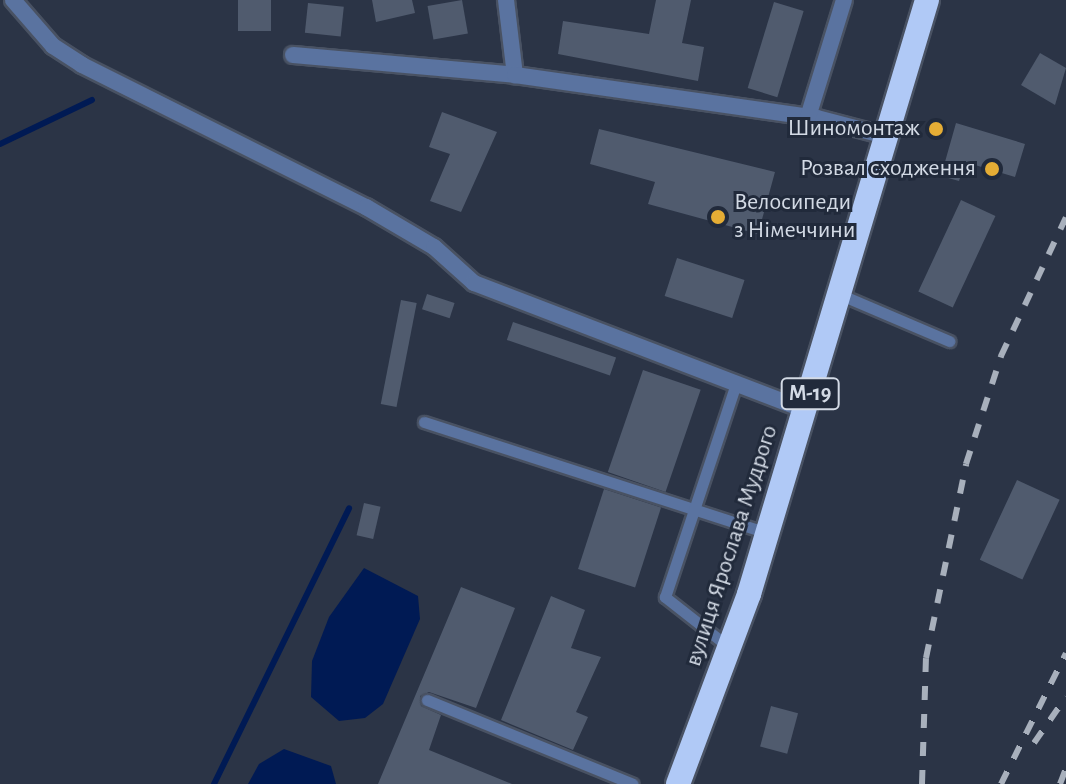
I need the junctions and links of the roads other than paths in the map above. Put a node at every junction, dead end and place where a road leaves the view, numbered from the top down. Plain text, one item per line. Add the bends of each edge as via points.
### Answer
1 (13, 0) edge
2 (506, 0) edge
3 (844, 0) edge
4 (927, 0) edge
5 (293, 55) dead end
6 (515, 75) junction
7 (808, 117) junction
8 (886, 136) junction
9 (839, 294) junction
10 (949, 341) dead end
11 (736, 384) junction
12 (805, 410) junction
13 (424, 422) dead end
14 (694, 508) junction
15 (767, 533) junction
16 (730, 648) junction
17 (427, 700) dead end
18 (633, 784) edge
19 (678, 784) edge

1 - 11 street via 53,46 82,65 366,207 434,247 474,283
2 - 6 street
3 - 7 street
4 - 8 highway, вулиця Ярослава Мудрого / М-19
5 - 6 street
6 - 7 street
7 - 8 street
8 - 9 highway, вулиця Ярослава Мудрого / М-19
9 - 10 lane
9 - 12 highway, вулиця Ярослава Мудрого / М-19
11 - 12 street
11 - 14 lane
12 - 15 highway, вулиця Ярослава Мудрого / М-19
13 - 14 lane
14 - 15 lane
14 - 16 lane via 665,597
15 - 16 highway, вулиця Ярослава Мудрого / М-19
16 - 19 highway, вулиця Ярослава Мудрого / М-19
17 - 18 lane

